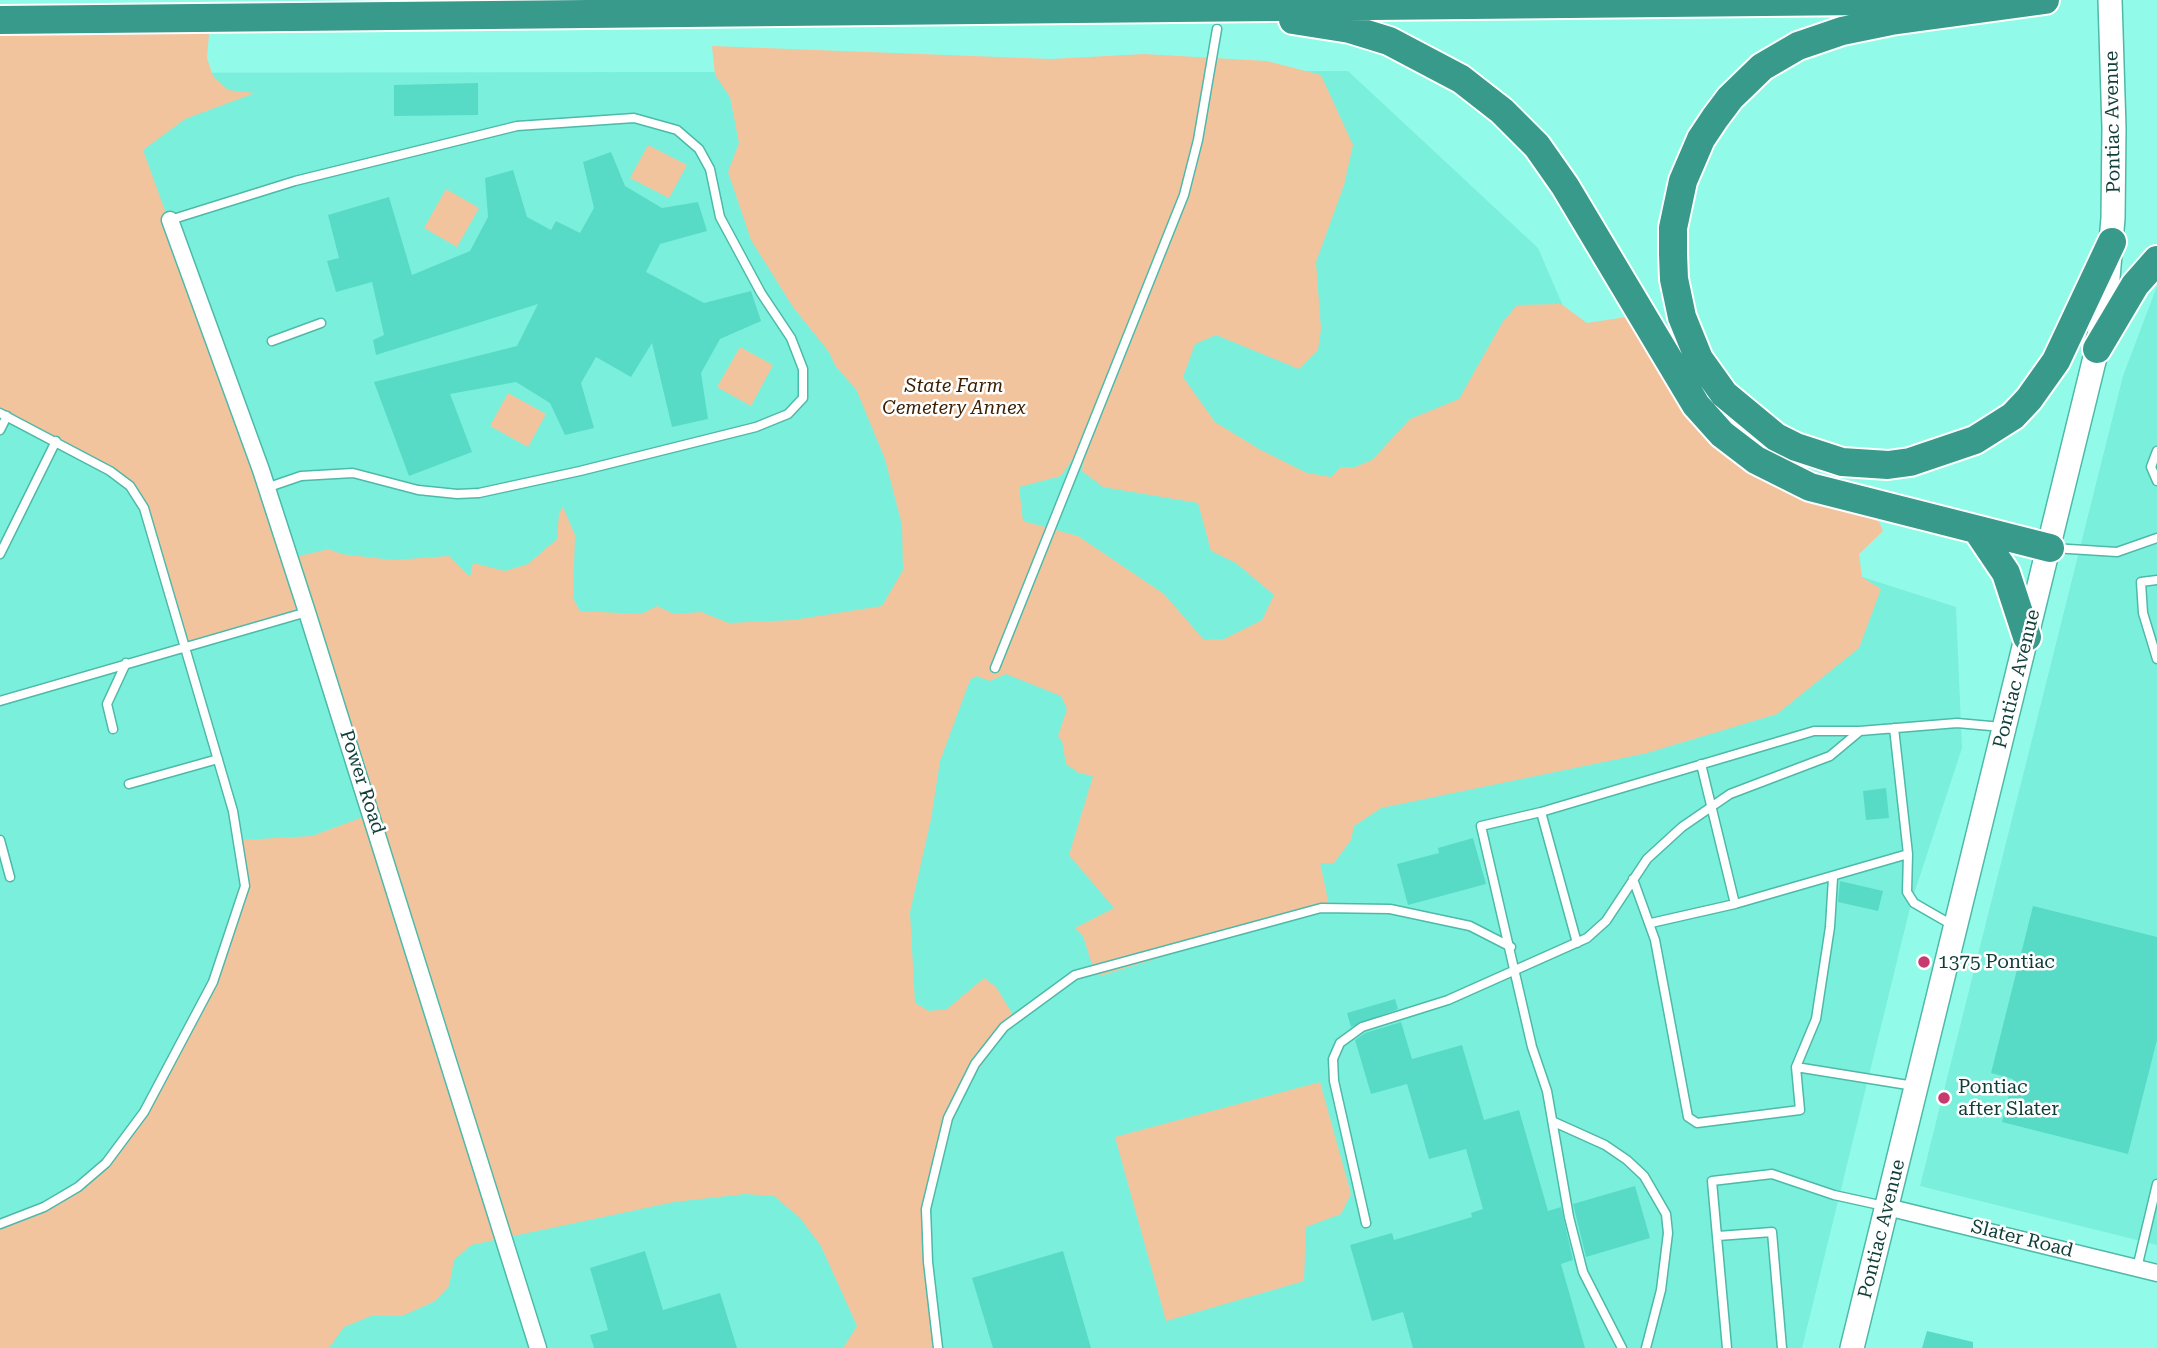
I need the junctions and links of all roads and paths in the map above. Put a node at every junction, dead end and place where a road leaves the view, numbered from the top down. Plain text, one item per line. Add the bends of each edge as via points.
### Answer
1 (1960, 0) edge
2 (2045, 0) edge
3 (2109, 0) edge
4 (1210, 18) junction
5 (0, 20) edge
6 (170, 220) joint
7 (2112, 242) junction
8 (2157, 260) edge
9 (321, 323) dead end
10 (272, 341) dead end
11 (2097, 349) junction
12 (4, 415) edge
13 (0, 430) edge
14 (56, 441) junction
15 (2157, 452) edge
16 (2157, 481) edge
17 (267, 488) junction
18 (1977, 530) junction
19 (2157, 538) edge
20 (2050, 548) junction
21 (0, 554) edge
22 (2157, 580) edge
23 (307, 612) junction
24 (2027, 637) junction
25 (186, 646) junction
26 (2157, 659) edge
27 (126, 663) junction
28 (995, 668) dead end
29 (0, 701) edge
30 (1894, 728) junction
31 (2005, 728) junction
32 (113, 729) dead end
33 (1860, 732) junction
34 (218, 759) junction
35 (1700, 764) junction
36 (129, 784) dead end
37 (1710, 807) junction
38 (1541, 813) junction
39 (0, 839) edge
40 (1908, 854) junction
41 (10, 877) dead end
42 (1833, 878) junction
43 (1633, 879) junction
44 (1735, 904) junction
45 (1651, 923) junction
46 (1957, 927) junction
47 (1577, 943) junction
48 (1510, 947) junction
49 (1516, 970) junction
50 (1796, 1068) junction
51 (1918, 1087) junction
52 (1554, 1122) junction
53 (2157, 1184) edge
54 (1887, 1207) junction
55 (2154, 1210) edge
56 (1366, 1223) dead end
57 (0, 1224) edge
58 (1718, 1236) junction
59 (2137, 1268) junction
60 (2157, 1273) edge
61 (538, 1348) edge
62 (938, 1348) edge
63 (1622, 1348) edge
64 (1646, 1348) edge
65 (1727, 1348) edge
66 (1782, 1348) edge
67 (1852, 1348) edge

1 - 4 highway
2 - 7 highway via 1854,28 1798,46 1762,67 1715,118 1683,181 1673,254 1682,317 1699,359 1724,394 1776,437 1842,462 1910,462 1975,440 2029,400 2056,361
3 - 7 main road, Pontiac Avenue
4 - 5 highway
4 - 18 highway via 1350,29 1389,41 1461,79 1502,111 1551,164 1676,375 1696,405 1739,448 1810,487
4 - 28 lane via 1198,140 1184,195
6 - 17 street, Power Road
6 - 17 lane via 295,181 517,125 634,118 677,130 699,149 710,169 720,217 761,293 792,338 803,369 803,398 788,414 756,427 567,474 457,494 353,473 301,476
7 - 11 main road, Pontiac Avenue
8 - 11 highway via 2129,295
9 - 10 lane
11 - 20 main road, Pontiac Avenue
12 - 13 lane
12 - 14 lane
14 - 21 lane
14 - 25 lane via 130,486 144,508
15 - 16 lane via 2151,467
17 - 23 street, Power Road
18 - 20 highway
18 - 24 highway via 2006,573
19 - 20 lane via 2117,552
20 - 24 main road, Pontiac Avenue
22 - 26 lane via 2141,582 2143,613
23 - 25 lane
23 - 61 street, Power Road
24 - 31 main road, Pontiac Avenue
25 - 27 lane
25 - 34 lane
27 - 29 lane
27 - 32 lane via 107,704
30 - 31 lane via 1957,723
30 - 33 lane
30 - 40 lane
31 - 46 main road, Pontiac Avenue
33 - 35 lane via 1814,731
33 - 37 lane via 1830,755 1730,794
34 - 36 lane
34 - 57 lane via 239,838 245,886 213,982 144,1112 106,1163 61,1198
35 - 37 lane
35 - 38 lane
37 - 43 lane via 1647,859
37 - 44 lane
38 - 47 lane
38 - 48 lane via 1481,826
39 - 41 lane
40 - 42 lane
40 - 46 lane via 1907,891 1914,903
42 - 44 lane
42 - 50 lane via 1816,1019
43 - 45 lane
43 - 47 lane via 1606,921
44 - 45 lane
45 - 50 lane via 1688,1117 1697,1122 1800,1110
46 - 51 main road, Pontiac Avenue
47 - 49 lane
48 - 49 lane
48 - 62 lane via 1470,926 1390,909 1321,908 1075,975 1004,1027 975,1064 948,1118 926,1209
49 - 52 lane
49 - 56 lane via 1448,1000 1363,1027 1340,1043 1333,1059 1334,1081
50 - 51 lane
51 - 54 main road, Pontiac Avenue
52 - 63 lane via 1583,1272
52 - 64 lane via 1627,1160 1644,1176 1666,1214 1661,1290
53 - 55 lane
54 - 58 lane via 1772,1174 1712,1181
54 - 59 street, Slater Road
54 - 67 main road, Pontiac Avenue
55 - 59 lane
58 - 65 lane
58 - 66 lane via 1772,1232
59 - 60 street, Slater Road

